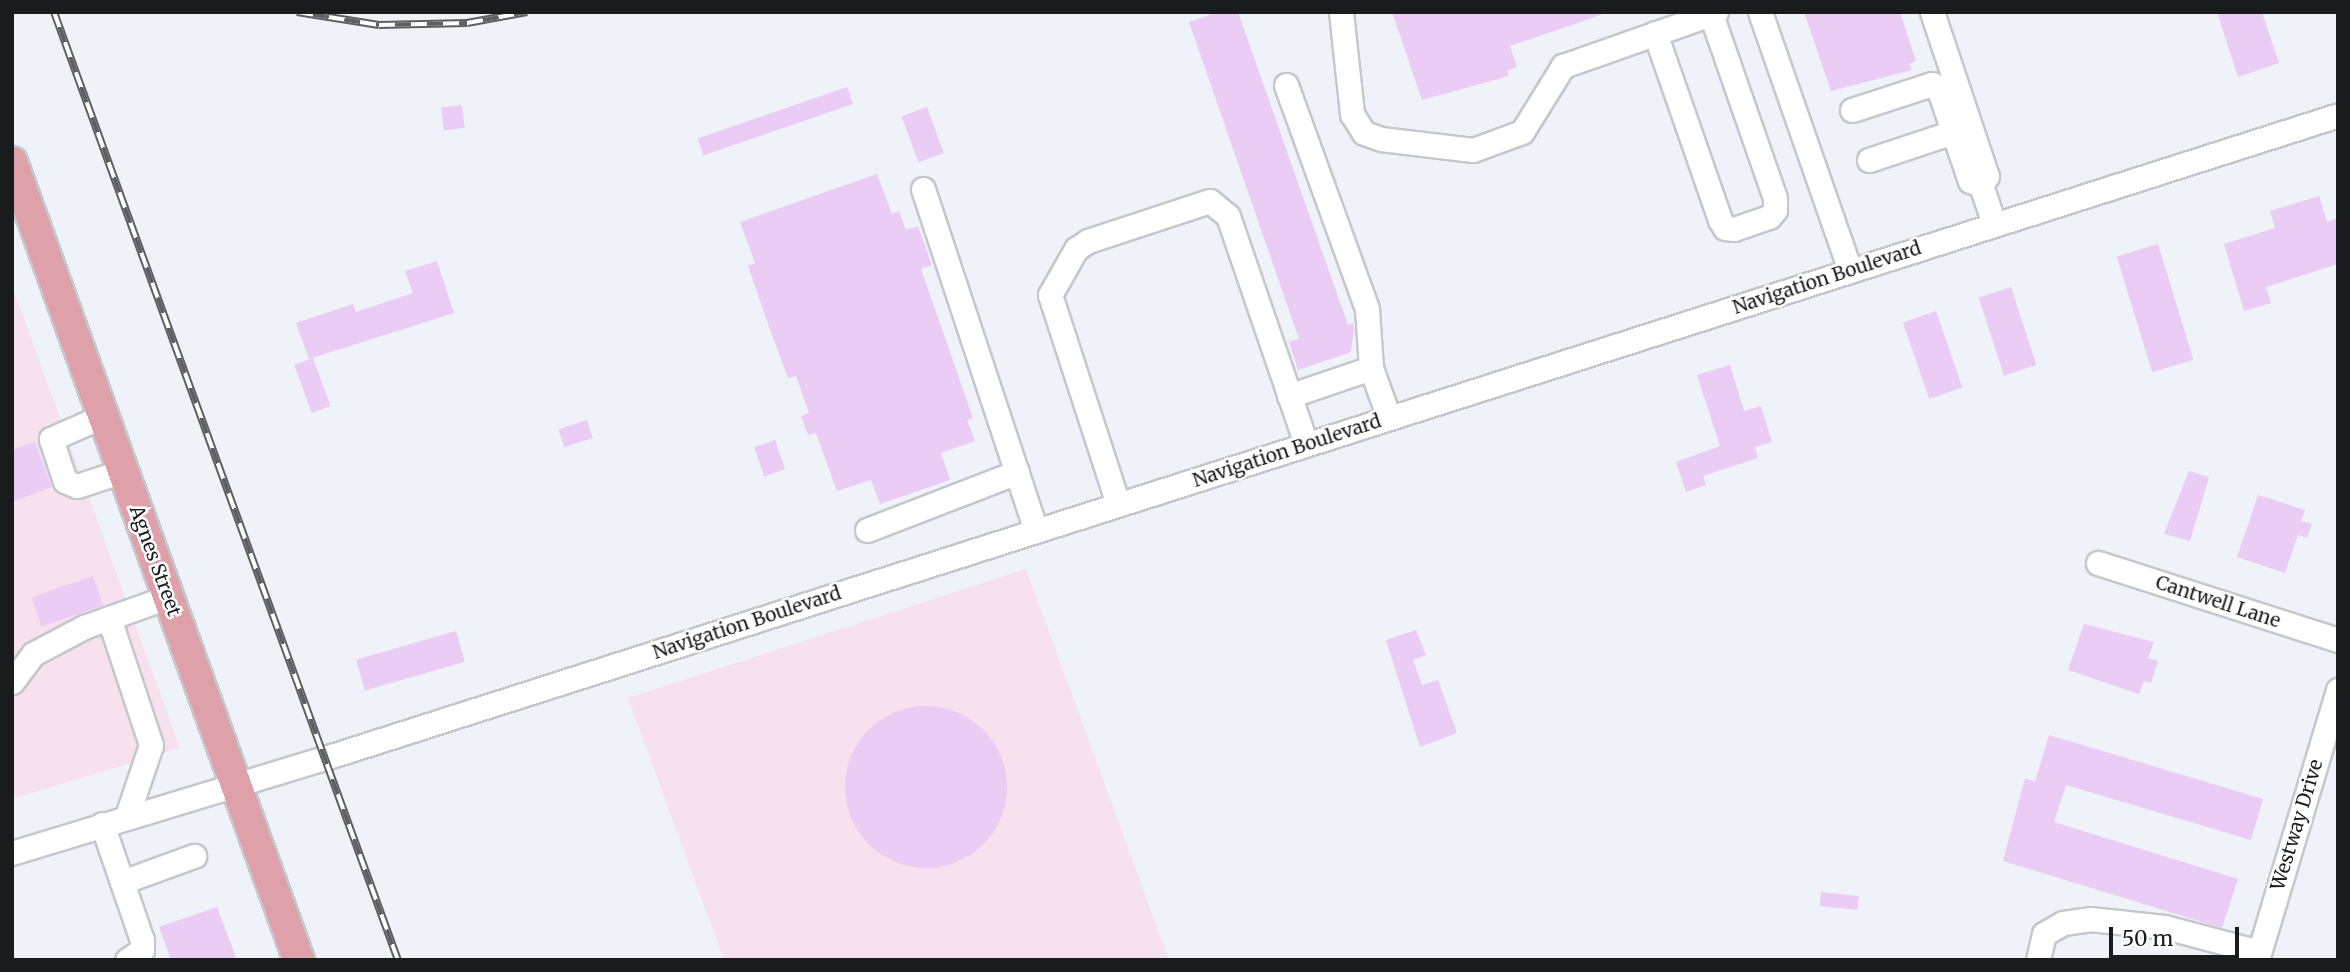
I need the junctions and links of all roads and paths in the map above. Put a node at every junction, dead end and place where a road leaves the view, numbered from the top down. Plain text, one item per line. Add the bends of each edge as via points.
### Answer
1 (1341, 12) edge
2 (1760, 12) edge
3 (1932, 12) edge
4 (1714, 13) edge
5 (1655, 33) junction
6 (1286, 85) dead end
7 (1852, 110) dead end
8 (2338, 115) edge
9 (1952, 132) junction
10 (1869, 160) dead end
11 (12, 162) edge
12 (1982, 185) junction
13 (923, 189) dead end
14 (1994, 224) junction
15 (1850, 271) junction
16 (1371, 369) junction
17 (1289, 396) junction
18 (103, 416) junction
19 (1389, 418) junction
20 (1306, 444) junction
21 (123, 471) junction
22 (1017, 472) junction
23 (1118, 504) junction
24 (867, 530) dead end
25 (1036, 530) junction
26 (2098, 563) dead end
27 (168, 597) junction
28 (109, 618) junction
29 (2338, 640) edge
30 (12, 682) edge
31 (2338, 690) edge
32 (235, 783) junction
33 (127, 817) junction
34 (102, 824) junction
35 (12, 853) edge
36 (194, 856) dead end
37 (122, 882) junction
38 (2211, 949) edge
39 (2258, 956) edge
40 (127, 960) edge
41 (299, 960) edge
42 (2038, 960) edge

1 - 5 street via 1352,114 1364,133 1473,150 1522,132 1563,66
2 - 15 street
3 - 12 street via 1987,176
4 - 5 street
4 - 5 street via 1775,198 1775,210 1769,217 1734,229 1725,228 1720,220
6 - 16 street via 1367,309
7 - 9 street via 1932,84 1938,87
8 - 14 street, Navigation Boulevard
9 - 10 street
9 - 12 street via 1970,181
11 - 18 main road, Agnes Street
12 - 14 street
13 - 22 street
14 - 15 street, Navigation Boulevard
15 - 19 street, Navigation Boulevard
16 - 17 street
16 - 19 street
17 - 20 street
17 - 23 street via 1228,216 1210,201 1088,241 1076,249 1056,279 1052,308
18 - 21 main road, Agnes Street
18 - 21 street via 51,439 65,481 77,486
19 - 20 street, Navigation Boulevard
20 - 23 street, Navigation Boulevard
21 - 27 main road, Agnes Street
22 - 24 street
22 - 25 street
23 - 25 street, Navigation Boulevard
25 - 32 street, Navigation Boulevard
26 - 29 street, Cantwell Lane
27 - 28 street
27 - 32 main road, Agnes Street
28 - 30 street via 33,654
28 - 33 street via 151,745
31 - 39 street, Westway Drive
32 - 33 street, Navigation Boulevard
32 - 41 main road, Agnes Street
33 - 34 street, Navigation Boulevard
34 - 35 street, Navigation Boulevard
34 - 37 street
36 - 37 street
37 - 40 street via 142,940 142,950
38 - 39 street
38 - 42 street via 2165,926 2090,919 2063,923 2044,934

